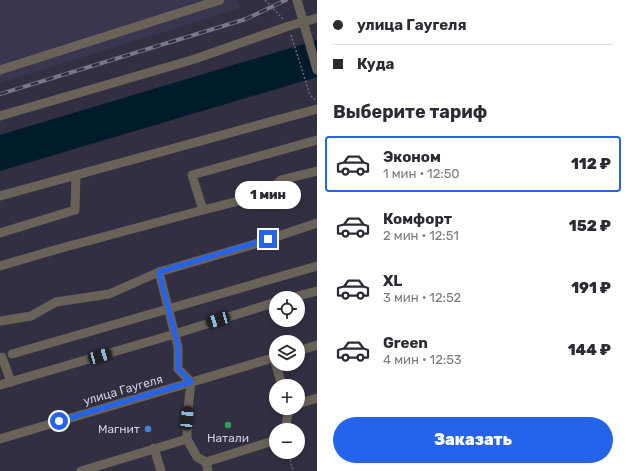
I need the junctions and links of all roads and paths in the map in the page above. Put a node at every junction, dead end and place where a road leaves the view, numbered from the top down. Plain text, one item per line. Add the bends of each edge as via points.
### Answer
1 (220, 0) edge
2 (265, 0) edge
3 (297, 0) edge
4 (317, 18) edge
5 (289, 26) junction
6 (304, 27) junction
7 (0, 70) edge
8 (317, 70) edge
9 (317, 102) edge
10 (317, 109) edge
11 (0, 116) edge
12 (317, 140) edge
13 (317, 171) edge
14 (76, 175) junction
15 (0, 196) edge
16 (203, 210) junction
17 (317, 223) edge
18 (0, 233) edge
19 (0, 266) edge
20 (317, 266) edge
21 (159, 272) junction
22 (317, 291) edge
23 (305, 294) edge
24 (269, 304) edge
25 (169, 309) junction
26 (0, 321) edge
27 (175, 334) junction
28 (317, 345) edge
29 (305, 349) edge
30 (12, 354) dead end
31 (0, 358) edge
32 (269, 359) edge
33 (11, 382) junction
34 (191, 382) junction
35 (0, 385) edge
36 (316, 402) edge
37 (305, 403) edge
38 (0, 438) edge
39 (187, 439) junction
40 (269, 442) edge
41 (154, 448) junction
42 (290, 459) edge
43 (206, 462) junction
44 (102, 468) edge
45 (81, 471) edge
46 (161, 471) edge
47 (208, 471) edge
48 (293, 471) edge

1 - 7 street
2 - 5 path
3 - 6 street
4 - 6 street
5 - 6 street
5 - 9 path via 306,85 310,95
5 - 11 street via 195,59
6 - 8 street
10 - 14 street
12 - 16 street via 192,175
13 - 16 street via 281,180 266,194
14 - 15 street
14 - 18 street via 75,210
16 - 19 street
17 - 21 street
20 - 25 street
21 - 25 street
21 - 26 street via 109,294 56,302 31,316
22 - 23 street
24 - 27 street
25 - 27 street
25 - 30 street
27 - 33 street
27 - 34 street via 178,369
28 - 29 street
31 - 33 street via 2,357
32 - 34 street, улица Гаугеля
33 - 35 street
34 - 38 street, улица Гаугеля
34 - 39 street
36 - 37 street
39 - 41 street
39 - 43 street via 197,457
40 - 43 street
41 - 44 street
41 - 46 street
42 - 48 path
43 - 47 street
44 - 45 street

